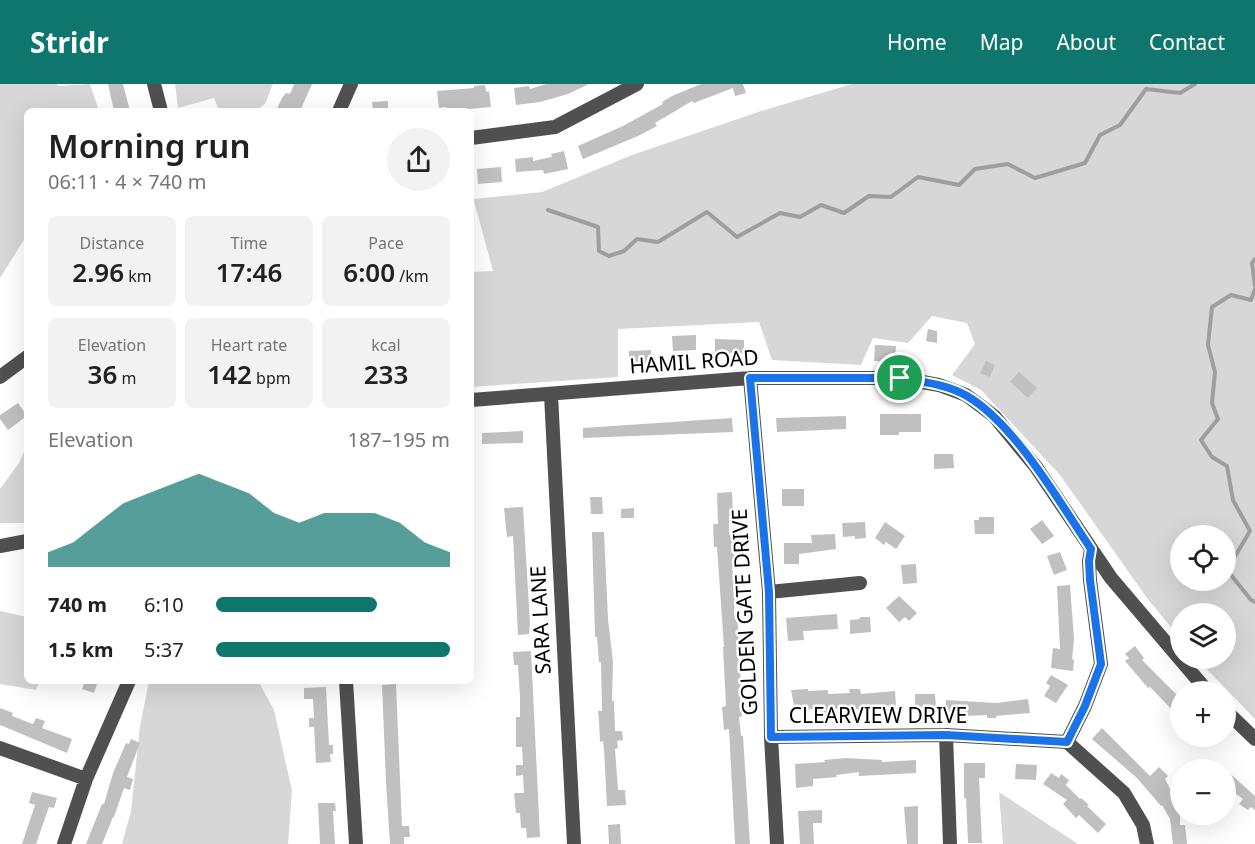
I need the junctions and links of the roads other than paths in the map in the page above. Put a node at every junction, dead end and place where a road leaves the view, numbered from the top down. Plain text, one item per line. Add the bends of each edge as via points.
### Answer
1 (154, 84) edge
2 (351, 84) edge
3 (637, 84) edge
4 (160, 108) edge
5 (340, 108) edge
6 (474, 138) edge
7 (24, 359) edge
8 (0, 377) edge
9 (750, 378) junction
10 (551, 394) junction
11 (474, 400) edge
12 (24, 542) edge
13 (0, 546) edge
14 (1091, 549) junction
15 (1111, 578) junction
16 (860, 583) dead end
17 (769, 592) junction
18 (1093, 599) junction
19 (1199, 681) edge
20 (128, 684) edge
21 (346, 684) edge
22 (1236, 721) edge
23 (946, 735) junction
24 (771, 737) junction
25 (1255, 739) edge
26 (1067, 742) junction
27 (0, 748) edge
28 (86, 779) junction
29 (64, 844) edge
30 (356, 844) edge
31 (573, 844) edge
32 (777, 844) edge
33 (950, 844) edge
34 (1148, 844) edge

1 - 4 street
2 - 5 street
3 - 6 street via 555,126
7 - 8 street
9 - 10 street, HAMIL ROAD
9 - 14 street, HAMIL ROAD via 900,378 966,395 993,416 1036,467
9 - 17 street, GOLDEN GATE DRIVE
10 - 11 street, HAMIL ROAD
10 - 31 street, SARA LANE
12 - 13 street
14 - 15 street, HAMIL ROAD
14 - 18 street
15 - 18 street
15 - 19 street, HAMIL ROAD
16 - 17 street
17 - 24 street, GOLDEN GATE DRIVE
18 - 26 street via 1101,664
20 - 28 street
21 - 30 street
22 - 25 street
23 - 24 street, CLEARVIEW DRIVE
23 - 26 street, CLEARVIEW DRIVE
23 - 33 street
24 - 32 street, GOLDEN GATE DRIVE
26 - 34 street via 1124,793 1143,825
27 - 28 street
28 - 29 street

